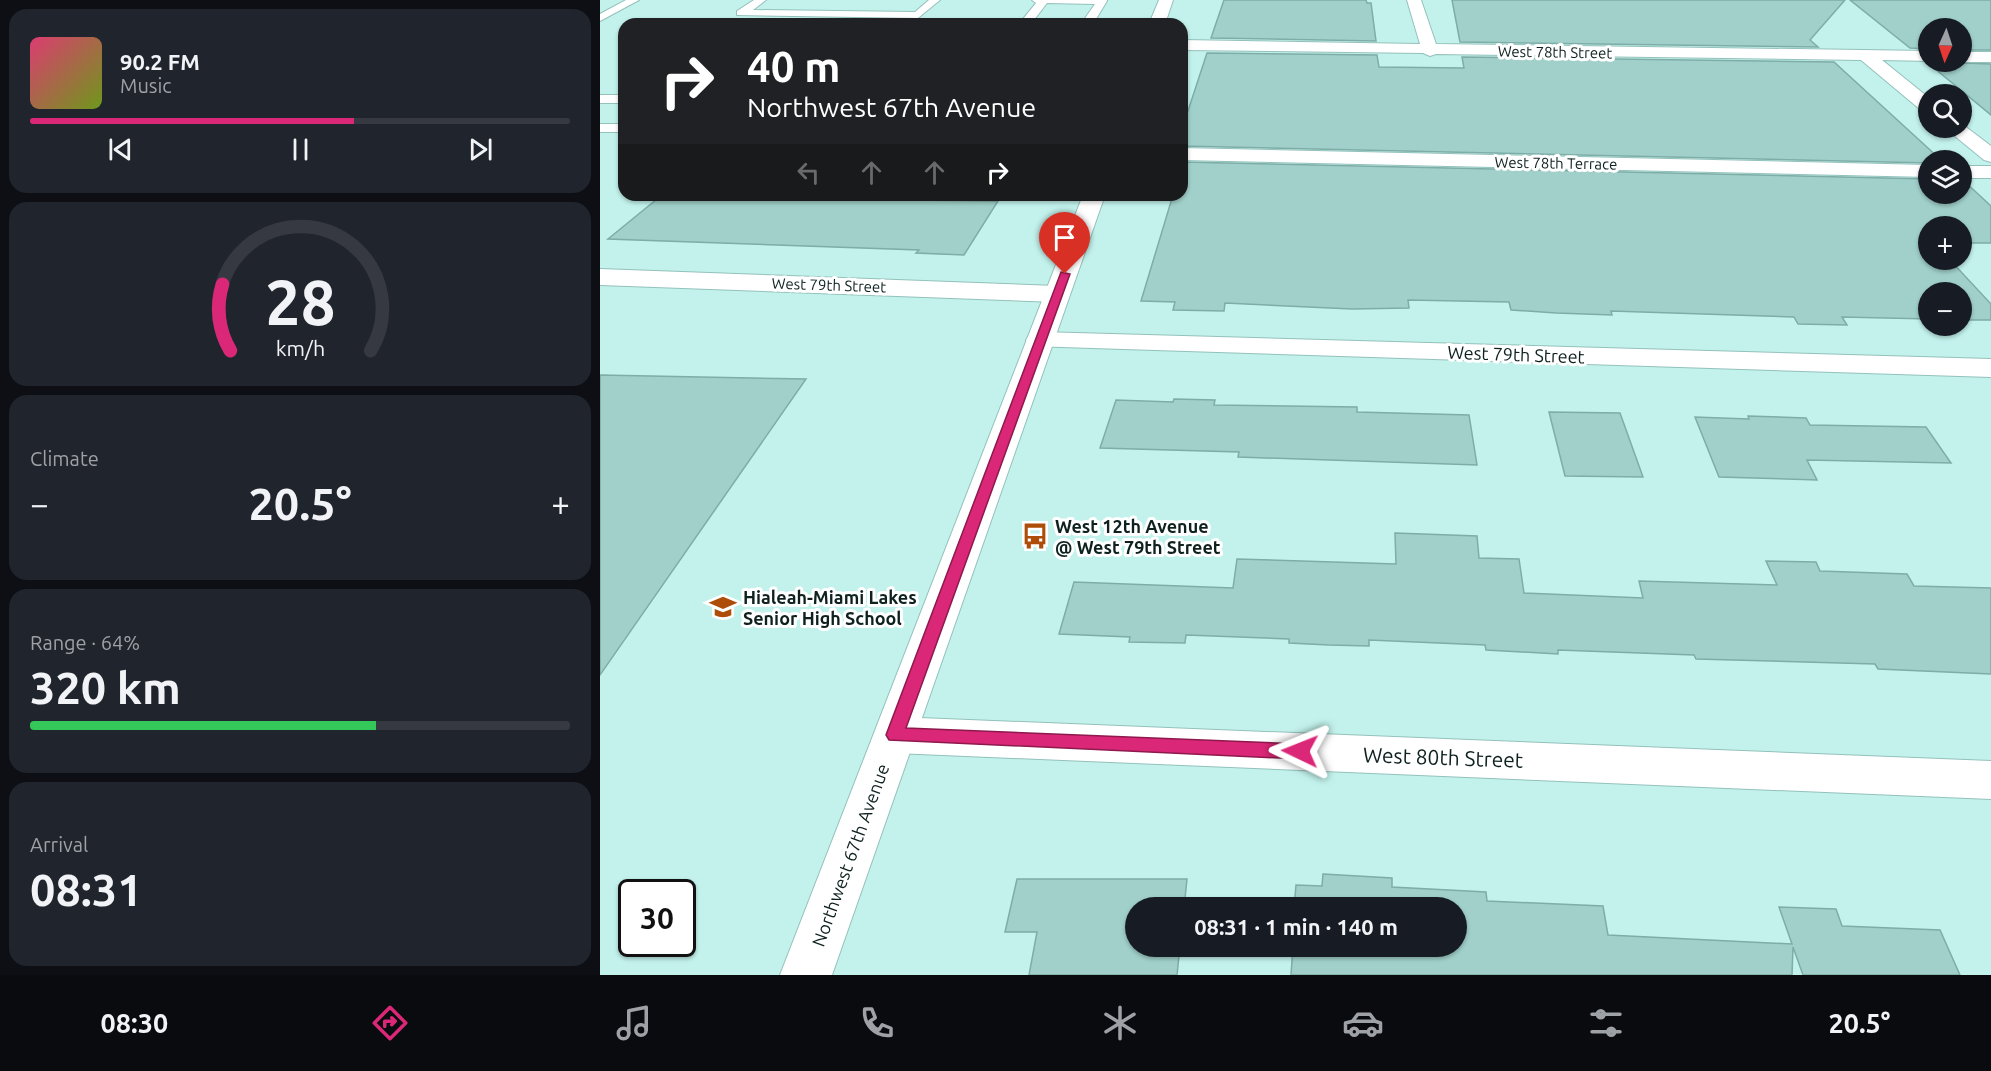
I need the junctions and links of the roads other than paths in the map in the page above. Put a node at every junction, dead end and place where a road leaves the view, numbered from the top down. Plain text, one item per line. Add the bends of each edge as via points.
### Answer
1 (634, 0) edge
2 (761, 0) edge
3 (935, 0) edge
4 (1037, 0) edge
5 (1044, 0) edge
6 (1166, 0) edge
7 (1414, 0) edge
8 (600, 18) edge
9 (1029, 18) edge
10 (1091, 18) edge
11 (1159, 18) edge
12 (1188, 45) edge
13 (1430, 51) junction
14 (1865, 55) junction
15 (1918, 56) edge
16 (1972, 57) edge
17 (1991, 57) edge
18 (1918, 97) edge
19 (600, 99) edge
20 (618, 99) edge
21 (618, 100) edge
22 (600, 110) edge
23 (600, 128) edge
24 (618, 128) edge
25 (1968, 138) edge
26 (1188, 154) edge
27 (1991, 156) edge
28 (1918, 171) edge
29 (1972, 172) edge
30 (1991, 172) edge
31 (1092, 201) edge
32 (600, 277) edge
33 (1057, 294) junction
34 (1040, 340) junction
35 (1991, 368) edge
36 (895, 735) junction
37 (1991, 780) edge
38 (806, 975) edge

1 - 8 lane
2 - 3 lane via 741,13 918,15
4 - 5 lane
5 - 9 lane
5 - 10 lane via 1102,1
6 - 11 street
7 - 13 street
12 - 13 street, West 78th Street
13 - 14 street, West 78th Street
14 - 15 street, West 78th Street
14 - 18 street
16 - 17 street
19 - 20 lane
21 - 22 lane
23 - 24 lane
25 - 27 street
26 - 28 street, West 78th Terrace
29 - 30 street
31 - 33 street, Northwest 67th Avenue
32 - 33 street, West 79th Street
33 - 34 street, Northwest 67th Avenue
34 - 35 street, West 79th Street
34 - 36 street, Northwest 67th Avenue
36 - 37 street, West 80th Street
36 - 38 street, Northwest 67th Avenue

